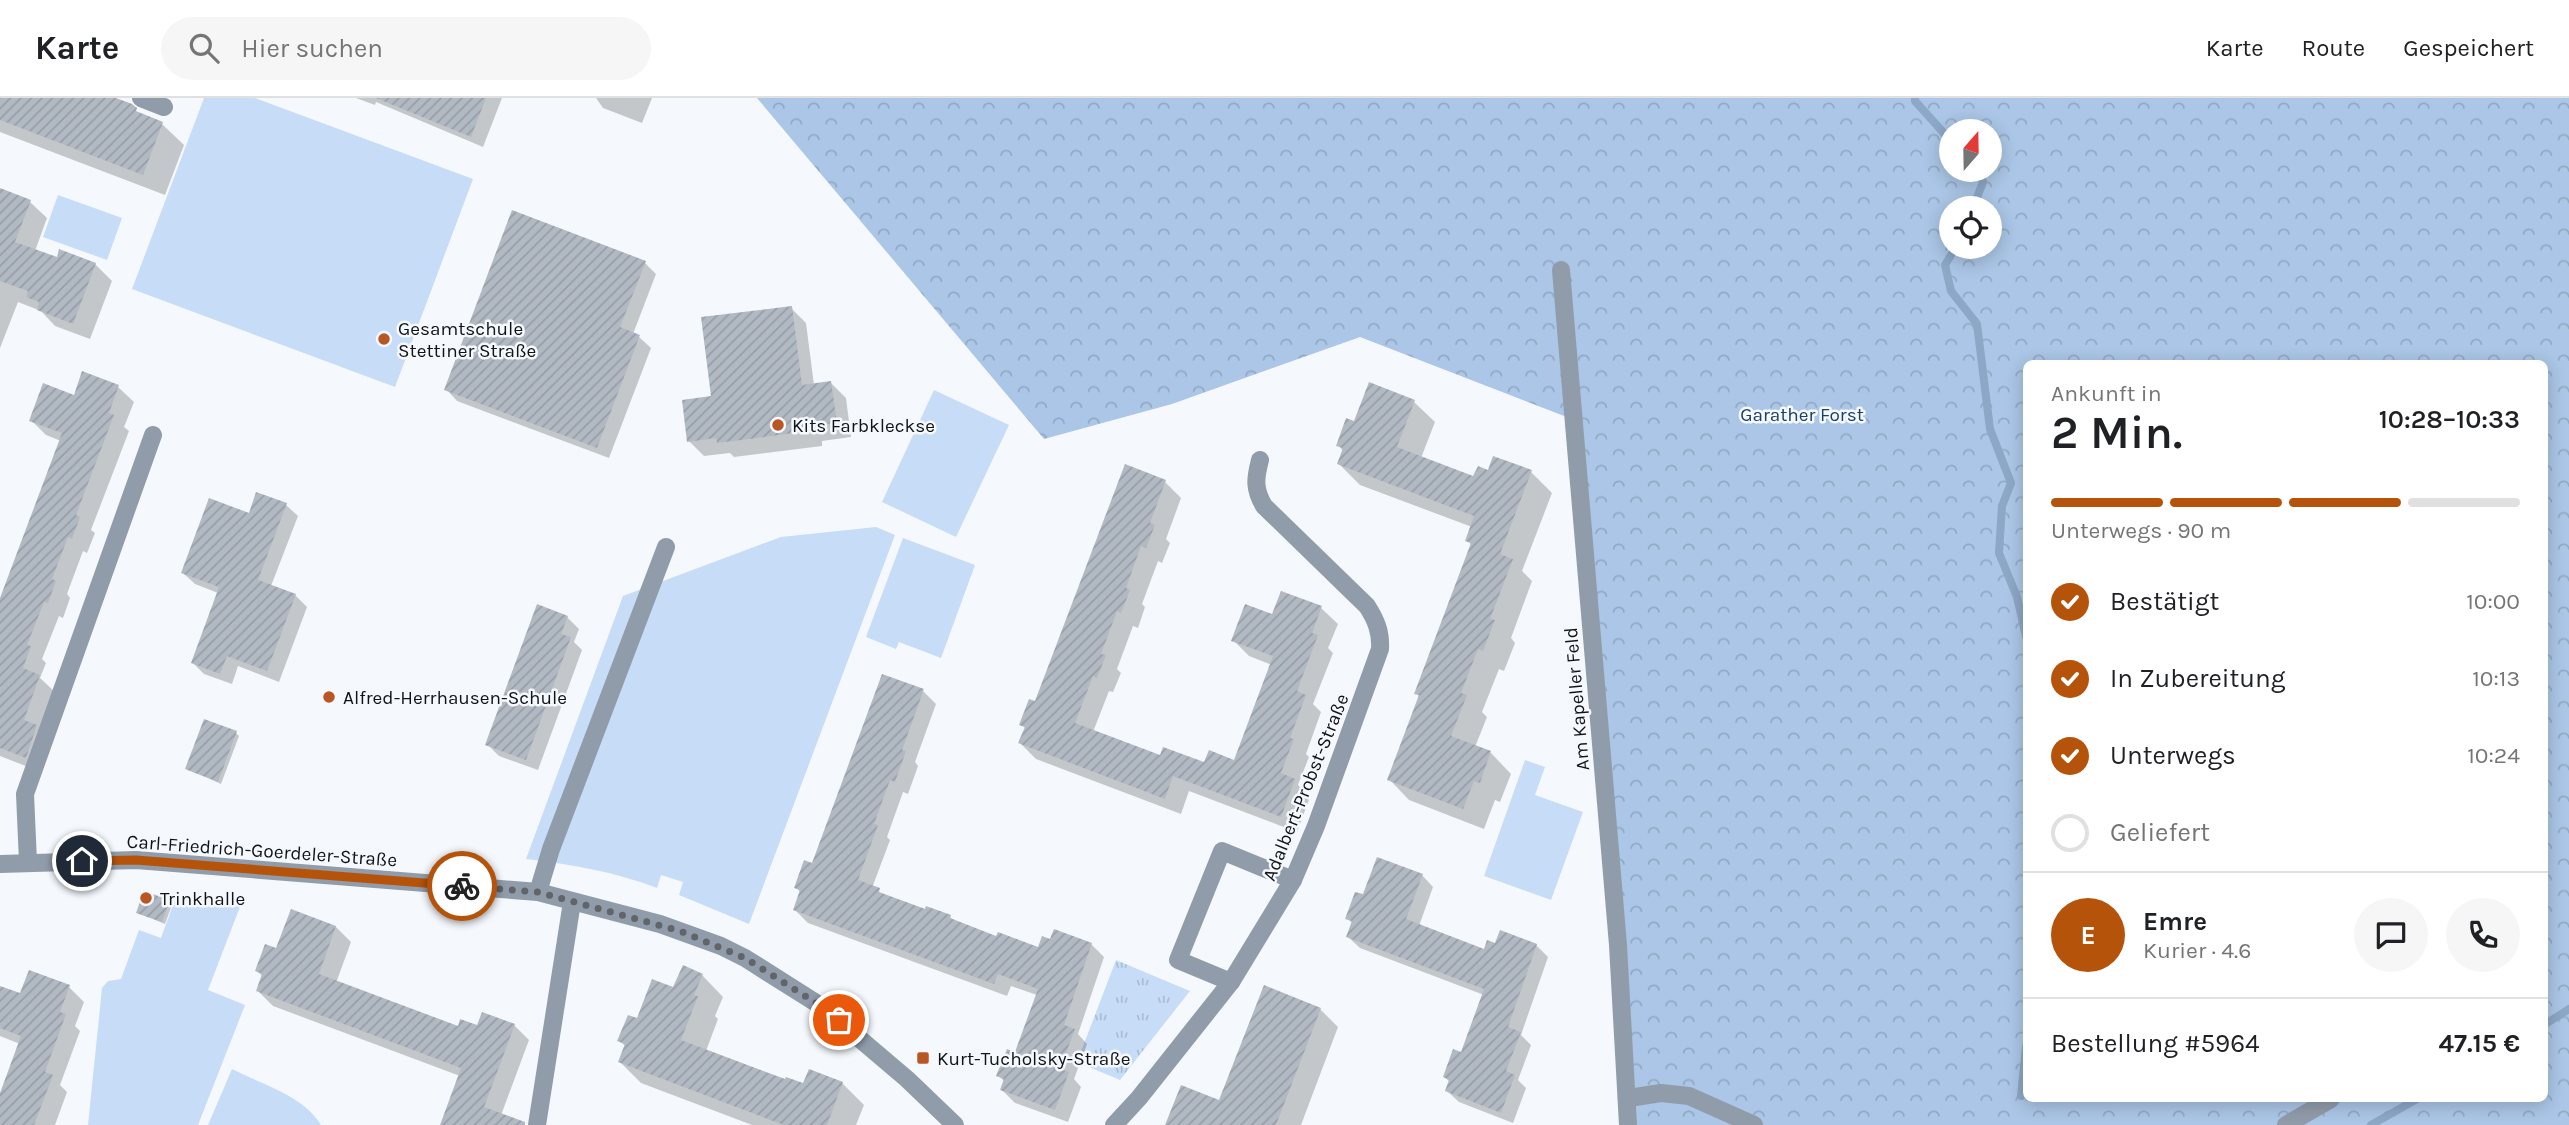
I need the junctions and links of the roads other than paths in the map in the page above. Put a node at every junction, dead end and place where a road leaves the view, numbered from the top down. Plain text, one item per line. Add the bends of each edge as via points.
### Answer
1 (141, 98) edge
2 (164, 107) dead end
3 (1561, 270) dead end
4 (153, 435) dead end
5 (1260, 460) dead end
6 (666, 547) dead end
7 (28, 862) junction
8 (0, 864) edge
9 (1293, 880) junction
10 (538, 892) junction
11 (572, 902) junction
12 (1231, 982) junction
13 (1629, 1098) junction
14 (2327, 1102) edge
15 (537, 1125) edge
16 (956, 1125) edge
17 (1114, 1125) edge
18 (1629, 1125) edge
19 (1754, 1125) edge
20 (2286, 1125) edge

1 - 2 street
3 - 13 street, Am Kapeller Feld
4 - 7 street via 25,794
5 - 9 street, Adalbert-Probst-Straße via 1256,491 1264,506 1367,606 1381,636 1377,661
6 - 10 street
7 - 8 street, Carl-Friedrich-Goerdeler-Straße
7 - 10 street, Carl-Friedrich-Goerdeler-Straße via 136,860
9 - 12 street, Adalbert-Probst-Straße
9 - 12 street via 1222,851 1178,960
10 - 11 street, Carl-Friedrich-Goerdeler-Straße
11 - 15 street
11 - 16 street, Carl-Friedrich-Goerdeler-Straße via 660,924 745,958 821,1006
12 - 17 street, Adalbert-Probst-Straße
13 - 18 street, Am Kapeller Feld
13 - 19 street via 1661,1093 1689,1096
14 - 20 street

